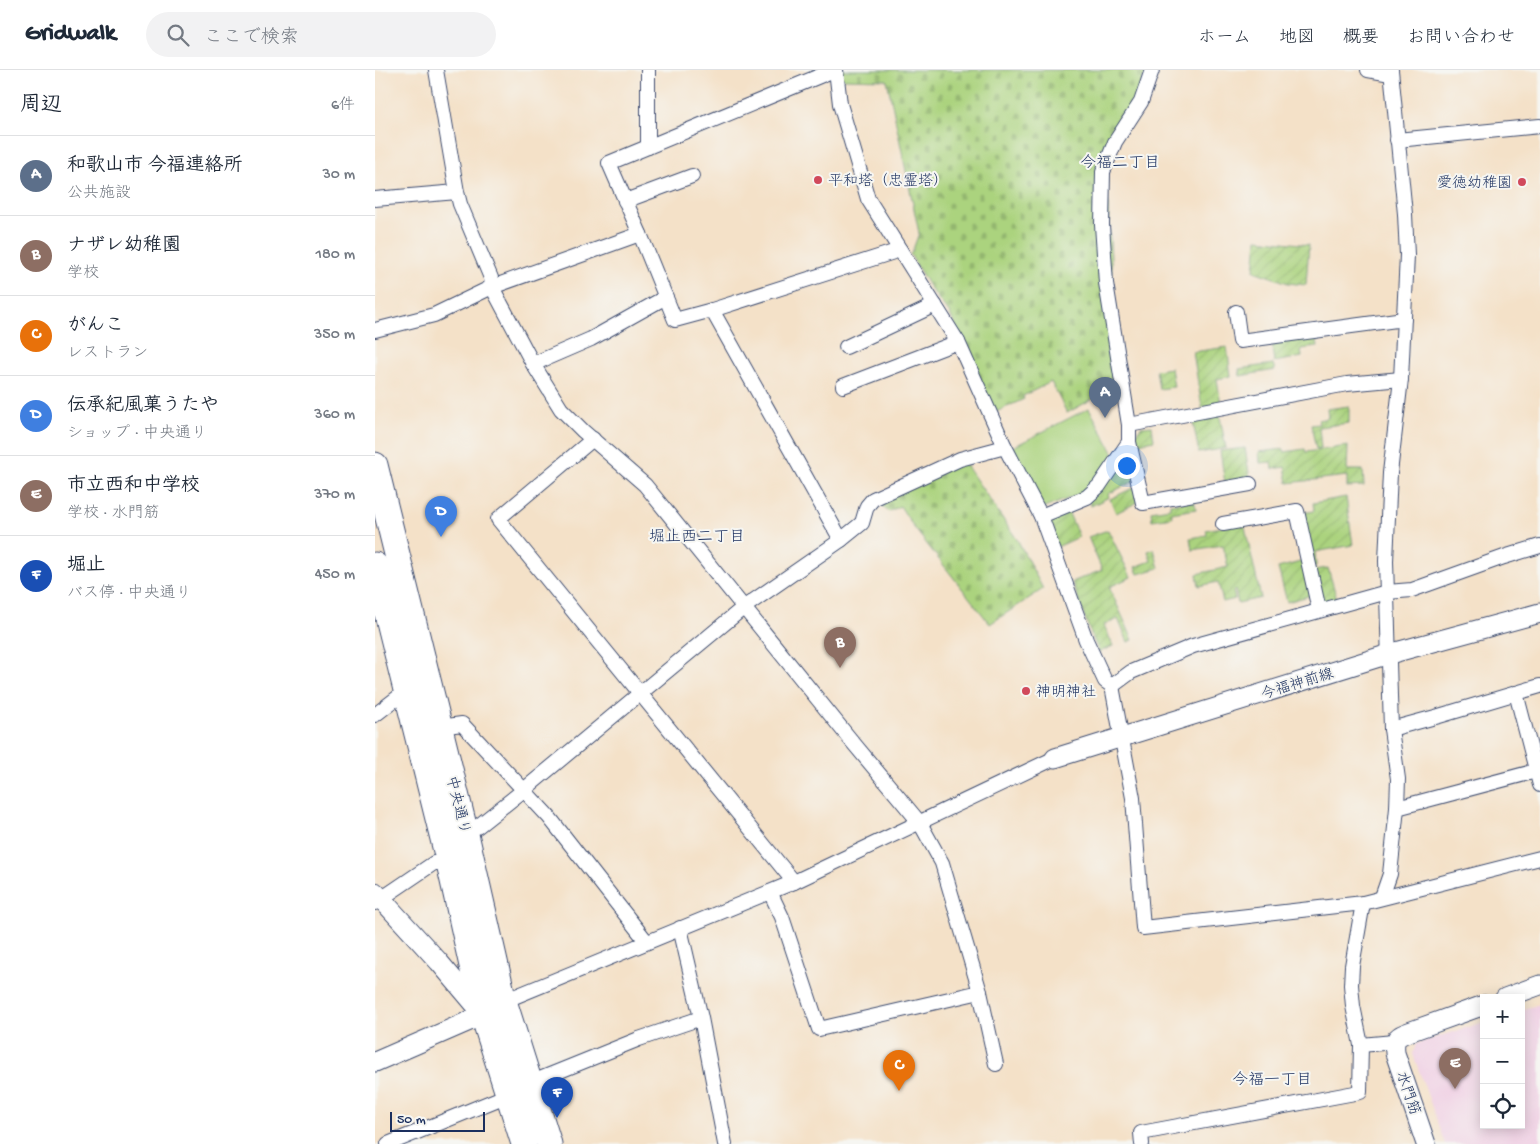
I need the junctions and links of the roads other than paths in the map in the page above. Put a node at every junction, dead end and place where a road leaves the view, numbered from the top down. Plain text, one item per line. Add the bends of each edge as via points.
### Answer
1 (436, 70) edge
2 (648, 70) edge
3 (835, 70) edge
4 (1151, 70) edge
5 (1368, 70) edge
6 (1391, 72) edge
7 (1540, 126) edge
8 (1397, 140) junction
9 (648, 147) junction
10 (692, 176) dead end
11 (457, 192) junction
12 (375, 199) edge
13 (625, 200) junction
14 (640, 234) junction
15 (900, 250) junction
16 (492, 287) junction
17 (666, 297) junction
18 (935, 305) junction
19 (712, 310) junction
20 (1236, 312) dead end
21 (1403, 320) junction
22 (375, 330) edge
23 (958, 342) junction
24 (846, 347) dead end
25 (533, 364) junction
26 (1401, 379) junction
27 (843, 386) dead end
28 (1129, 425) junction
29 (593, 440) junction
30 (1129, 442) junction
31 (1005, 446) junction
32 (375, 465) edge
33 (1250, 484) dead end
34 (1041, 516) junction
35 (1223, 524) dead end
36 (841, 540) junction
37 (1540, 546) edge
38 (375, 565) edge
39 (1387, 592) junction
40 (743, 608) junction
41 (1319, 610) junction
42 (1540, 613) edge
43 (1389, 654) junction
44 (1112, 686) junction
45 (1540, 686) edge
46 (406, 691) junction
47 (1516, 693) junction
48 (641, 694) junction
49 (375, 715) edge
50 (440, 727) junction
51 (1391, 729) junction
52 (1123, 737) junction
53 (1055, 758) joint
54 (1539, 776) edge
55 (525, 789) junction
56 (1397, 808) junction
57 (919, 822) junction
58 (465, 830) junction
59 (1540, 858) edge
60 (449, 863) junction
61 (795, 882) junction
62 (770, 892) junction
63 (1382, 897) junction
64 (377, 898) edge
65 (1363, 903) junction
66 (680, 928) junction
67 (647, 942) junction
68 (1540, 986) edge
69 (980, 992) junction
70 (1517, 994) edge
71 (504, 1000) junction
72 (1480, 1006) edge
73 (483, 1015) junction
74 (701, 1018) junction
75 (1394, 1042) junction
76 (1361, 1045) junction
77 (375, 1062) edge
78 (996, 1064) dead end
79 (531, 1083) junction
80 (508, 1095) junction
81 (388, 1144) edge
82 (524, 1144) edge
83 (549, 1144) edge
84 (725, 1144) edge
85 (1142, 1144) edge
86 (1426, 1144) edge

1 - 11 street
2 - 9 street
3 - 9 street
3 - 15 street via 840,104 868,199
4 - 28 street via 1141,102 1115,142 1103,172 1102,225 1107,283
5 - 6 street
6 - 8 street
7 - 8 street
8 - 21 street via 1407,255
9 - 13 street via 609,163
10 - 13 street
11 - 12 street
11 - 16 street
13 - 14 street
14 - 16 street
14 - 17 street
15 - 18 street
15 - 19 street
16 - 22 street via 434,314
16 - 25 street
17 - 19 street via 675,320
17 - 25 street via 591,339
18 - 23 street
18 - 24 street
19 - 36 street
20 - 21 street via 1240,341
21 - 26 street
23 - 27 street
23 - 31 street
25 - 29 street via 561,409
26 - 28 street via 1347,384
26 - 39 street via 1390,473
28 - 30 street
29 - 40 street via 645,485
29 - 48 street via 498,519
30 - 33 street via 1143,503
30 - 34 street via 1099,486 1087,497
31 - 34 street
31 - 36 street via 960,459 873,499 867,506 863,523
32 - 50 highway, 中央通り
34 - 44 street via 1086,640 1105,681
35 - 41 street via 1297,511
36 - 40 street
37 - 39 street via 1413,590
38 - 46 highway, 中央通り
39 - 41 street
39 - 43 street
40 - 48 street
40 - 57 street
41 - 44 street via 1193,646 1131,672
42 - 43 street, 今福神前線
43 - 51 street
43 - 52 street, 今福神前線
44 - 52 street
45 - 47 street
46 - 49 street
46 - 60 highway, 中央通り
47 - 51 street
47 - 54 street
48 - 55 street
48 - 61 street
50 - 55 street via 462,724
50 - 58 highway, 中央通り
51 - 56 street via 1398,779
52 - 53 street, 今福神前線
52 - 65 street via 1133,798 1143,928
53 - 57 street
54 - 56 street
55 - 58 street via 477,827
55 - 67 street
56 - 63 street via 1390,874
57 - 61 street
57 - 69 street via 942,863
58 - 71 highway, 中央通り
59 - 63 street
60 - 64 street via 434,863
60 - 73 highway, 中央通り
61 - 62 street
62 - 66 street
62 - 69 street via 782,917 819,1029
63 - 65 street
64 - 73 street
65 - 76 street via 1351,984
66 - 67 street
66 - 74 street
67 - 71 street
68 - 70 street
69 - 78 street
71 - 73 street
71 - 79 highway, 中央通り
72 - 75 street via 1397,1036
73 - 77 street
73 - 80 highway, 中央通り
74 - 79 street via 639,1039
74 - 84 street
75 - 76 street
75 - 86 street, 水門筋
76 - 85 street via 1360,1092 1141,1133
79 - 83 highway, 中央通り
80 - 81 street
80 - 82 highway, 中央通り

